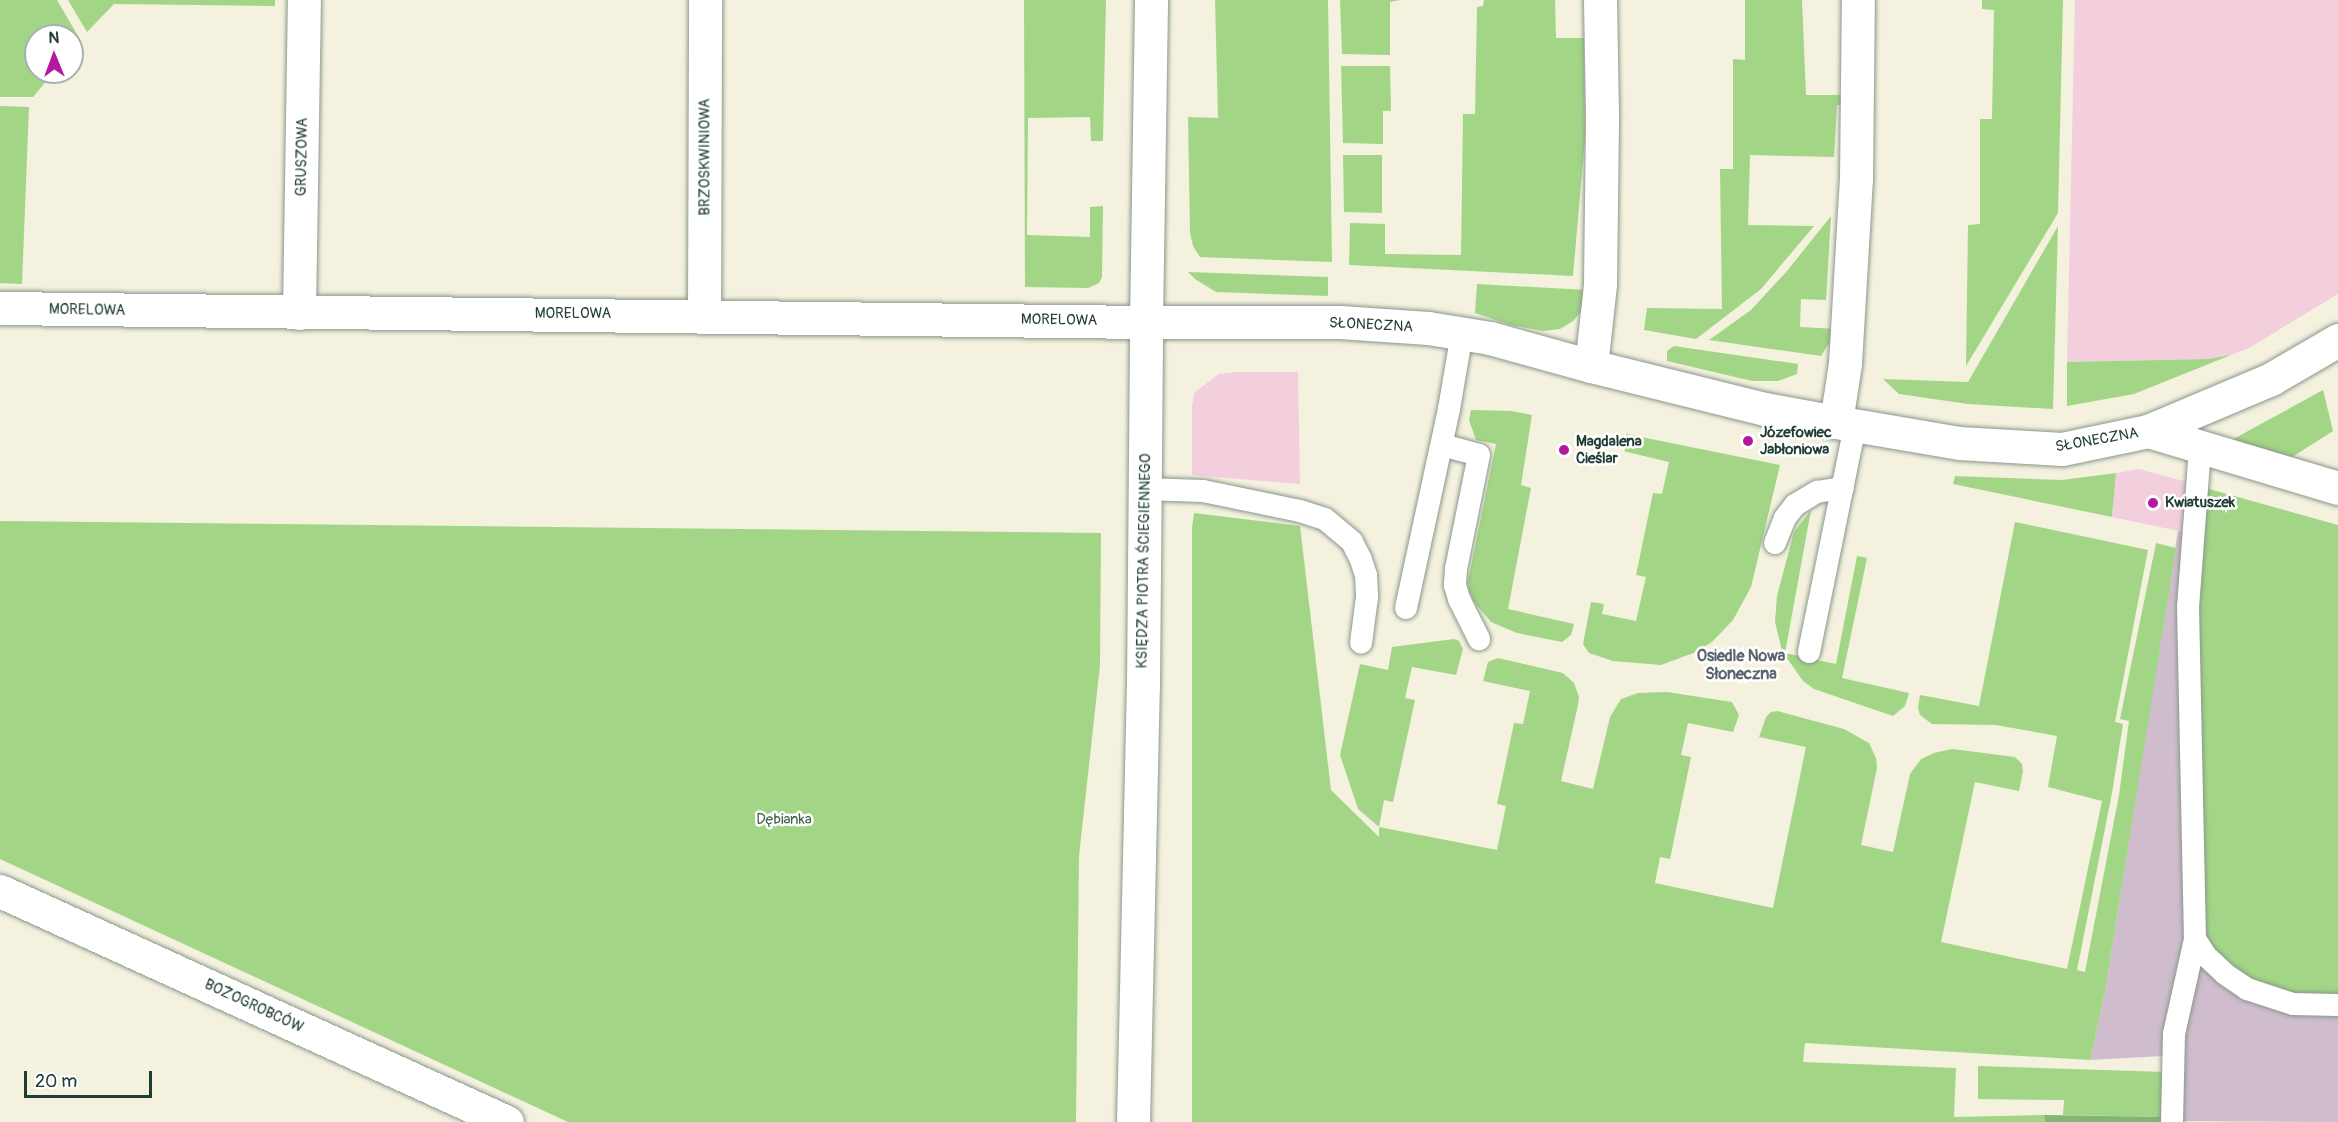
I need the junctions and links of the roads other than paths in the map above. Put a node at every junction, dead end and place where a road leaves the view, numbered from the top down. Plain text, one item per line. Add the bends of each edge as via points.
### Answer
1 (304, 0) edge
2 (705, 0) edge
3 (1151, 0) edge
4 (1600, 0) edge
5 (1858, 0) edge
6 (0, 308) edge
7 (299, 314) junction
8 (704, 315) junction
9 (1146, 322) junction
10 (1462, 333) junction
11 (2338, 340) edge
12 (1591, 366) junction
13 (1846, 424) junction
14 (2148, 431) junction
15 (1442, 445) junction
16 (2200, 448) junction
17 (1843, 488) junction
18 (2338, 488) edge
19 (1145, 489) junction
20 (1775, 543) dead end
21 (1406, 608) dead end
22 (1479, 639) dead end
23 (1361, 642) dead end
24 (1809, 652) dead end
25 (0, 891) edge
26 (2195, 939) junction
27 (2338, 1005) edge
28 (507, 1122) edge
29 (1133, 1122) edge
30 (2172, 1122) edge

1 - 7 street, GRUSZOWA
2 - 8 street, BRZOSKWINIOWA
3 - 9 street, KSIĘDZA PIOTRA ŚCIEGIENNEGO
4 - 12 street via 1600,284
5 - 13 street via 1856,179 1845,363
6 - 7 street, MORELOWA
7 - 8 street, MORELOWA
8 - 9 street, MORELOWA
9 - 10 street, SŁONECZNA via 1340,322
9 - 19 street, KSIĘDZA PIOTRA ŚCIEGIENNEGO
10 - 12 street, SŁONECZNA
10 - 15 lane
11 - 14 street, SŁONECZNA via 2271,379
12 - 13 street, SŁONECZNA via 1765,409
13 - 14 street, SŁONECZNA via 1959,443 2062,449
13 - 17 lane
14 - 16 street
15 - 21 lane
15 - 22 lane via 1479,455 1455,585
16 - 18 street
16 - 26 lane via 2188,606
17 - 20 lane via 1817,492 1795,505
17 - 24 lane
19 - 23 lane via 1203,491 1325,519 1352,542 1366,575
19 - 29 street, KSIĘDZA PIOTRA ŚCIEGIENNEGO
25 - 28 street, BOŻOGROBCÓW
26 - 27 lane via 2206,956 2247,989 2293,1004
26 - 30 lane via 2174,1034

